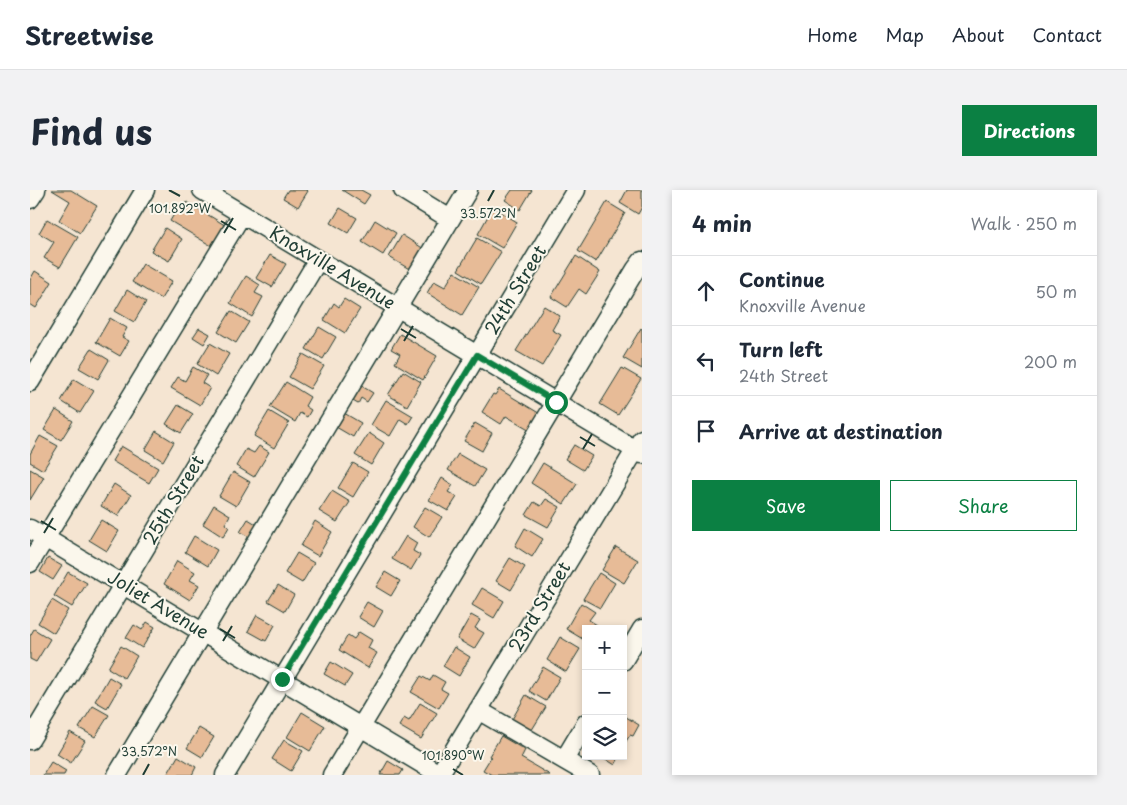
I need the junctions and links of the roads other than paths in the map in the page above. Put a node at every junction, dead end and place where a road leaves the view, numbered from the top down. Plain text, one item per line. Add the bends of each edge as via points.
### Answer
1 (36, 190) edge
2 (145, 190) edge
3 (202, 190) edge
4 (403, 190) edge
5 (468, 190) edge
6 (576, 190) edge
7 (30, 199) edge
8 (242, 214) junction
9 (450, 219) junction
10 (318, 260) junction
11 (642, 261) edge
12 (398, 308) junction
13 (477, 355) junction
14 (30, 382) edge
15 (556, 402) junction
16 (640, 448) edge
17 (38, 533) edge
18 (30, 563) edge
19 (124, 584) junction
20 (642, 629) edge
21 (203, 632) junction
22 (627, 654) edge
23 (282, 679) junction
24 (478, 710) junction
25 (361, 727) junction
26 (582, 730) edge
27 (30, 740) edge
28 (564, 760) junction
29 (439, 774) edge
30 (116, 775) edge
31 (225, 775) edge
32 (332, 775) edge
33 (590, 775) edge

1 - 7 street
2 - 14 street
3 - 8 street, Knoxville Avenue
4 - 9 street
5 - 9 street
6 - 13 street, 24th Street
8 - 10 street, Knoxville Avenue
8 - 17 street
9 - 12 street
10 - 12 street, Knoxville Avenue
10 - 19 street, 25th Street
11 - 15 street
12 - 13 street, Knoxville Avenue
12 - 21 street
13 - 15 street, Knoxville Avenue
13 - 23 street, 24th Street
15 - 16 street, Knoxville Avenue
15 - 25 street
16 - 24 street, 23rd Street
17 - 18 street
17 - 19 street, Joliet Avenue
19 - 21 street, Joliet Avenue
19 - 27 street, 25th Street
20 - 22 street
21 - 23 street, Joliet Avenue
21 - 30 street
23 - 25 street, Joliet Avenue
23 - 31 street, 24th Street
24 - 28 street
24 - 29 street, 23rd Street
25 - 29 street, Joliet Avenue
25 - 32 street
26 - 28 street
28 - 33 street

